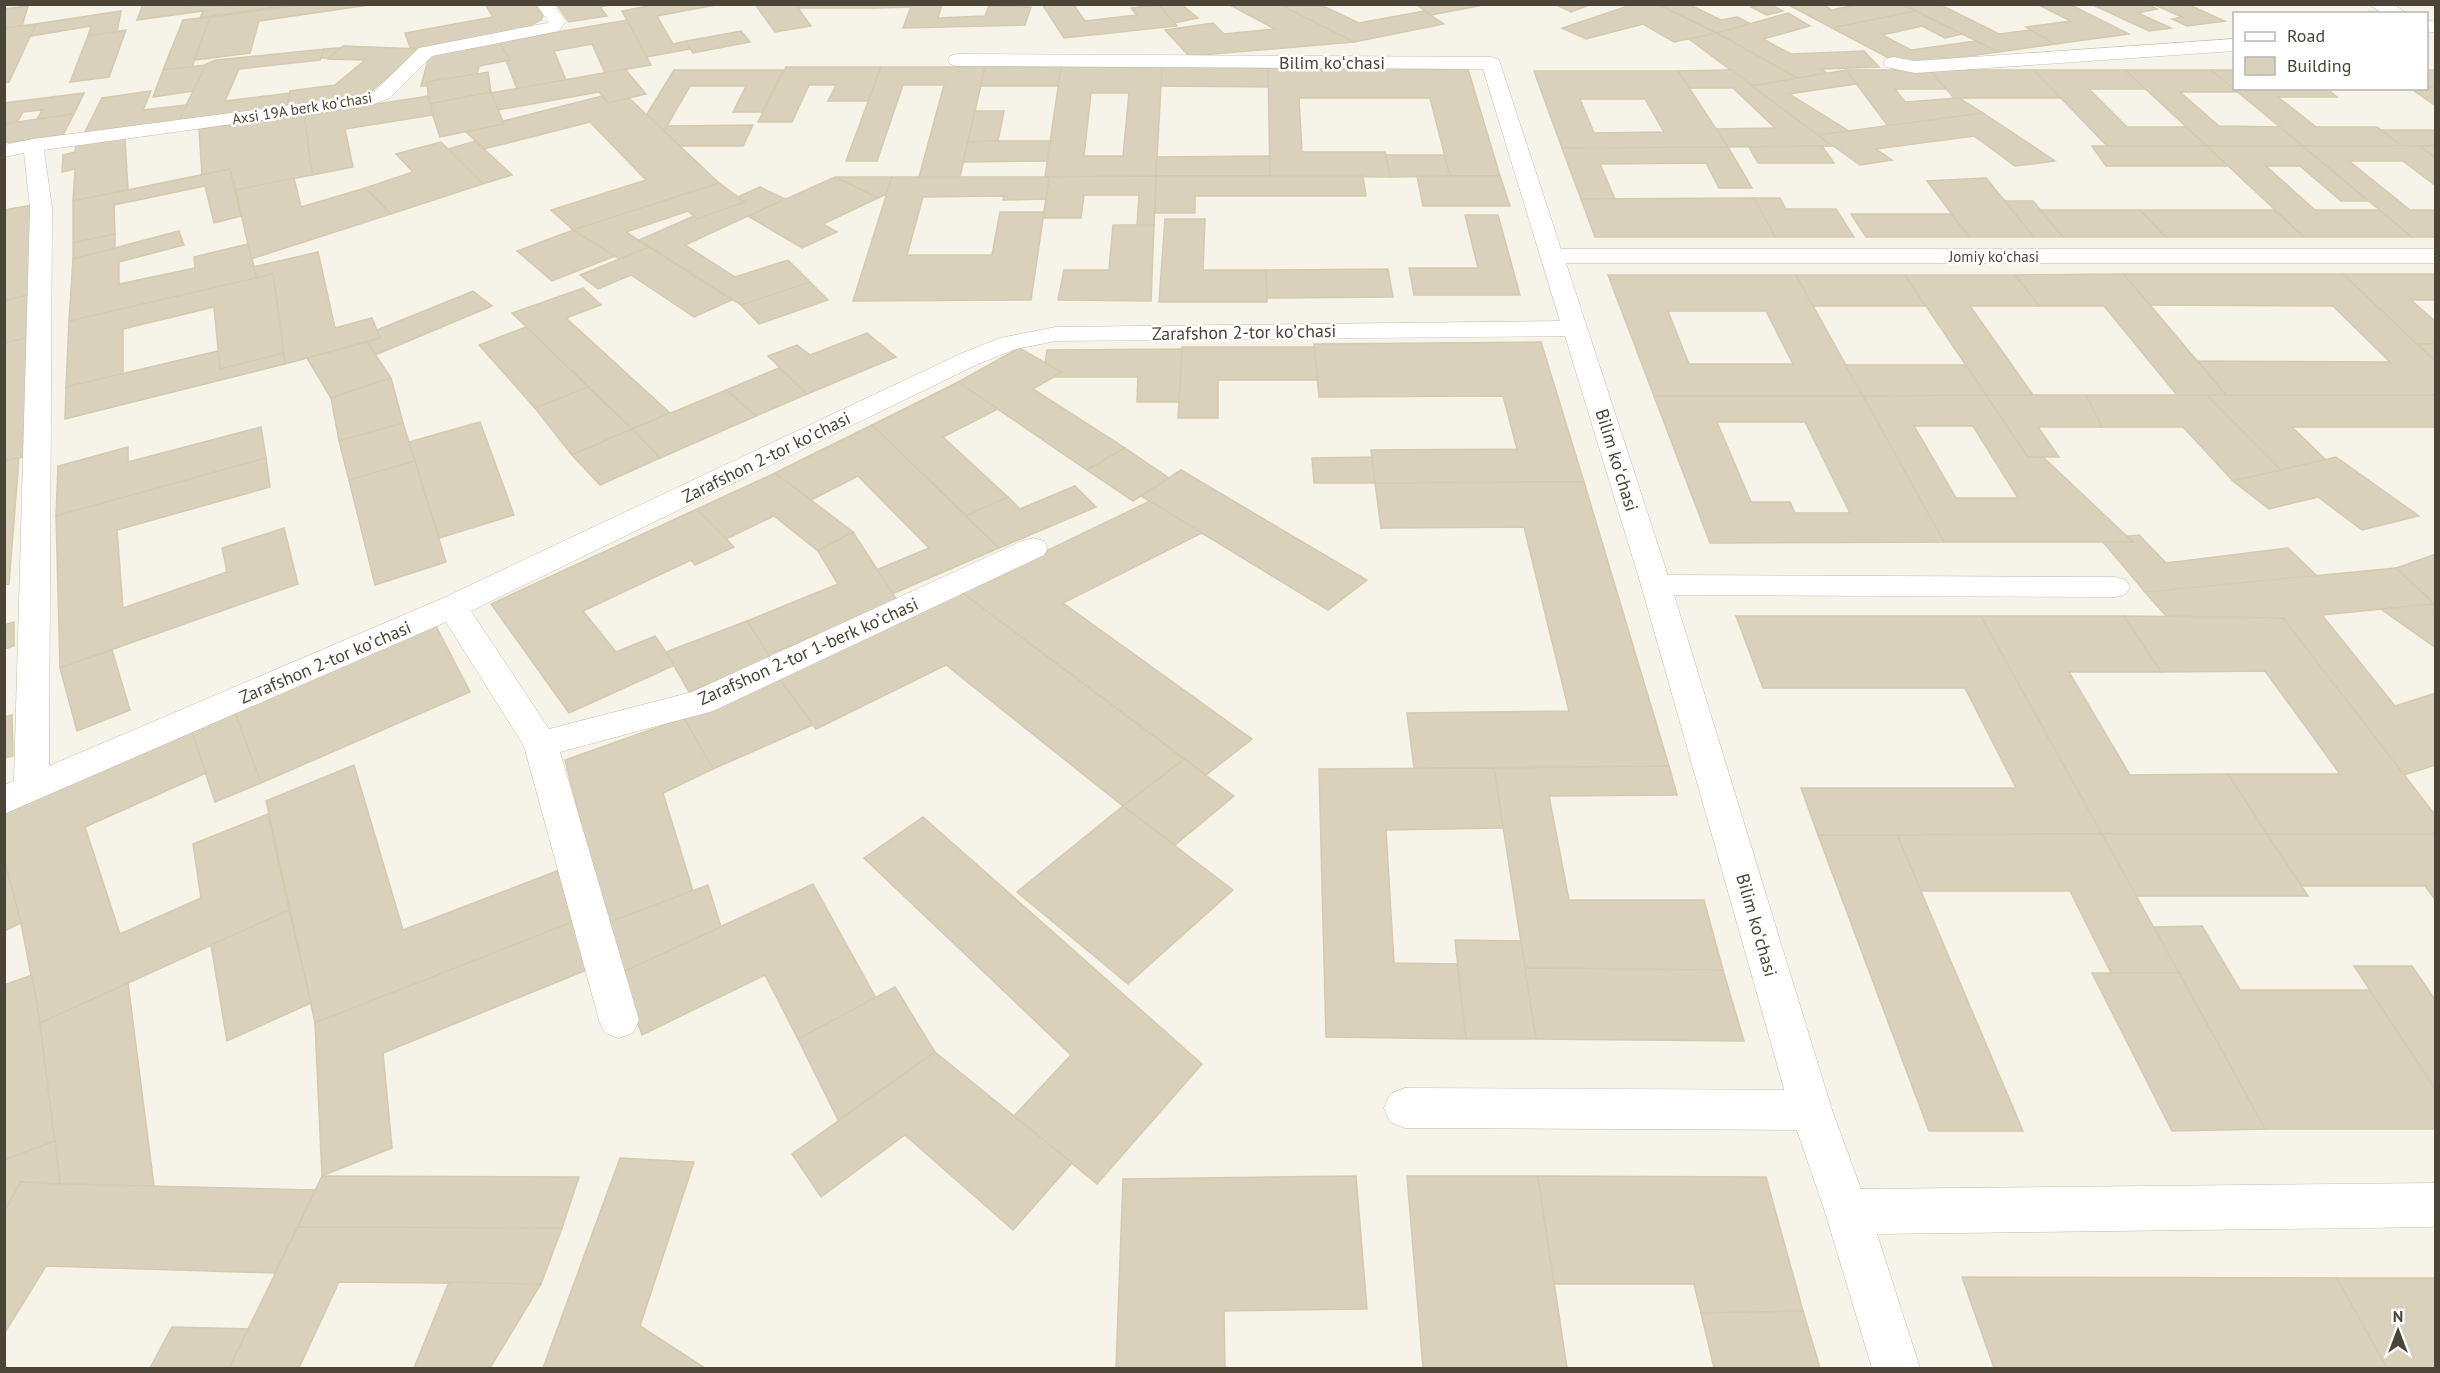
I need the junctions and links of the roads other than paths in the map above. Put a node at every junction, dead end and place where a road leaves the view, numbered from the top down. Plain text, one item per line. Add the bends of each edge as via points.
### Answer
1 (544, 4) edge
2 (2377, 4) edge
3 (2395, 12) edge
4 (2233, 45) edge
5 (957, 60) dead end
6 (1893, 63) dead end
7 (33, 145) junction
8 (4, 151) edge
9 (1553, 256) junction
10 (2436, 256) edge
11 (1575, 328) junction
12 (1034, 548) dead end
13 (1656, 585) junction
14 (2115, 587) dead end
15 (452, 607) junction
16 (541, 744) junction
17 (31, 789) junction
18 (4, 800) edge
19 (619, 1020) dead end
20 (1405, 1108) dead end
21 (1811, 1110) junction
22 (2436, 1205) edge
23 (1847, 1212) junction
24 (1896, 1368) edge

1 - 7 street, Аxsi 19А berk koʼchasi via 557,21 553,27 426,52 383,94 364,101
2 - 3 street
4 - 6 street via 1915,67
5 - 9 street, Bilim koʻchasi via 1491,63
7 - 8 street, Аxsi 19А berk koʼchasi
7 - 17 street via 41,208
9 - 10 street, Jomiy koʻchasi
9 - 11 street, Bilim koʻchasi
11 - 13 street, Bilim koʻchasi
11 - 15 street, Zarafshon 2-tor koʼchasi via 1056,334 1009,343
12 - 16 street, Zarafshon 2-tor 1-berk koʼchasi via 701,702
13 - 14 street
13 - 21 street, Bilim koʻchasi
15 - 16 street
15 - 17 street, Zarafshon 2-tor koʼchasi
16 - 19 street
17 - 18 street, Zarafshon 2-tor koʼchasi
20 - 21 street
21 - 23 street, Bilim koʻchasi
22 - 23 street
23 - 24 street, Bilim koʻchasi

